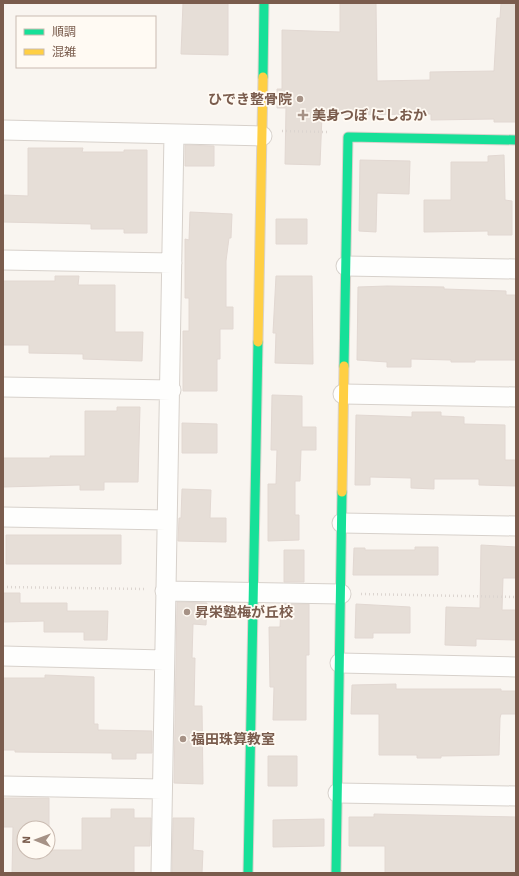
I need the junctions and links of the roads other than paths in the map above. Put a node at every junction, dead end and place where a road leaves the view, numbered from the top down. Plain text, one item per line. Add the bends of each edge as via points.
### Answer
1 (264, 3) edge
2 (3, 130) edge
3 (262, 133) junction
4 (174, 134) junction
5 (516, 140) edge
6 (3, 260) edge
7 (172, 264) junction
8 (346, 266) junction
9 (516, 269) edge
10 (3, 387) edge
11 (171, 390) junction
12 (343, 394) junction
13 (516, 397) edge
14 (3, 517) edge
15 (166, 520) junction
16 (342, 523) junction
17 (516, 526) edge
18 (165, 590) junction
19 (254, 593) junction
20 (341, 594) junction
21 (3, 656) edge
22 (164, 660) junction
23 (340, 663) junction
24 (516, 667) edge
25 (3, 786) edge
26 (162, 789) junction
27 (338, 792) junction
28 (516, 796) edge
29 (160, 873) edge
30 (248, 873) edge
31 (336, 873) edge

1 - 3 street
2 - 4 street
3 - 4 street
3 - 19 street
4 - 7 street
5 - 8 street via 348,137
6 - 7 street
7 - 11 street
8 - 9 street
8 - 12 street
10 - 11 street
11 - 15 street
12 - 13 street
12 - 16 street
14 - 15 street
15 - 18 street
16 - 17 street
16 - 20 street
18 - 19 street
18 - 22 street
19 - 20 street
19 - 30 street
20 - 23 street
21 - 22 street
22 - 26 street
23 - 24 street
23 - 27 street
25 - 26 street
26 - 29 street
27 - 28 street
27 - 31 street

